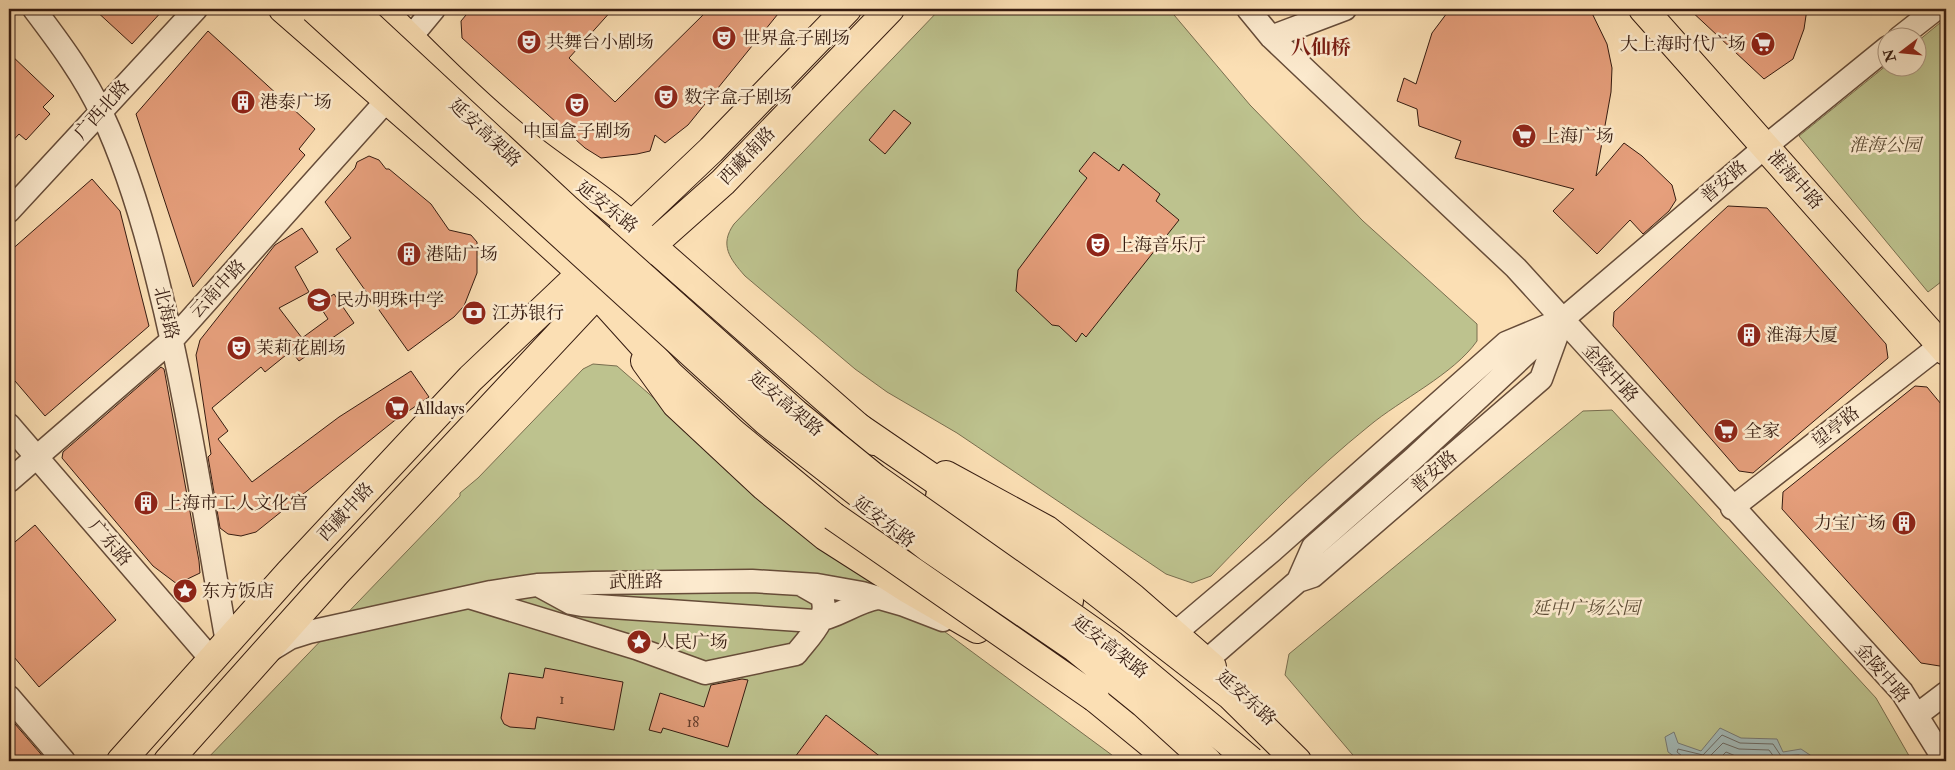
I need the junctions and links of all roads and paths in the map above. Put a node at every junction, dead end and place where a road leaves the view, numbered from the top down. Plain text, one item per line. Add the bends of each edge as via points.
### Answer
1 (34, 9) edge
2 (196, 9) edge
3 (283, 9) edge
4 (352, 9) edge
5 (371, 9) edge
6 (382, 9) edge
7 (434, 9) edge
8 (890, 9) edge
9 (1248, 9) edge
10 (1345, 9) edge
11 (1643, 9) edge
12 (845, 10) edge
13 (315, 11) edge
14 (1922, 13) edge
15 (1908, 28) edge
16 (1271, 37) junction
17 (410, 38) junction
18 (1878, 55) edge
19 (388, 99) junction
20 (101, 111) junction
21 (1765, 147) junction
22 (9, 211) edge
23 (632, 223) junction
24 (652, 246) junction
25 (593, 286) junction
26 (1562, 320) junction
27 (173, 339) junction
28 (1944, 348) edge
29 (9, 425) edge
30 (854, 425) junction
31 (36, 457) junction
32 (9, 481) edge
33 (1732, 508) junction
34 (1273, 550) junction
35 (1298, 581) junction
36 (800, 584) junction
37 (537, 585) junction
38 (466, 597) junction
39 (878, 598) junction
40 (1021, 618) junction
41 (821, 620) junction
42 (1174, 634) junction
43 (1004, 645) junction
44 (220, 651) junction
45 (267, 652) junction
46 (1206, 662) junction
47 (1946, 693) edge
48 (9, 697) edge
49 (1917, 715) junction
50 (1106, 718) junction
51 (1238, 751) edge
52 (64, 761) edge
53 (121, 761) edge
54 (168, 761) edge
55 (1154, 761) edge
56 (1172, 761) edge
57 (1195, 761) edge
58 (1207, 761) edge
59 (1251, 761) edge
60 (1297, 761) edge
61 (1310, 761) edge
62 (1946, 761) edge

1 - 20 street, 北海路
2 - 20 street, 广西北路
3 - 19 main road, 延安东路
4 - 51 main road, 延安高架路, bridge via 566,208 795,413 883,484 1112,645
5 - 51 main road via 810,406 918,492 1118,632 1195,700
6 - 17 main road, 延安东路
7 - 17 street
8 - 24 main road, 西藏南路 via 723,182
9 - 16 street, 金陵中路
10 - 16 street
11 - 21 main road, 淮海中路
12 - 23 main road, 西藏南路 via 711,150
13 - 58 main road, 延安高架路, bridge via 766,421 929,548 1074,648 1143,703
14 - 15 street
16 - 26 street, 金陵中路 via 1516,268
17 - 23 main road, 延安东路 via 530,148
18 - 21 street, 普安路
19 - 25 main road, 延安东路
19 - 27 street, 云南中路
20 - 22 street, 广西北路
20 - 27 street, 北海路 via 130,183
21 - 26 street, 普安路
21 - 28 main road, 淮海中路
23 - 24 main road, 延安东路
23 - 25 main road, 西藏南路
24 - 25 main road, 西藏南路
24 - 30 main road, 延安东路
25 - 40 main road, 延安东路 via 644,322 811,466 911,543
25 - 43 main road, 延安东路 via 676,404 766,487 826,536
25 - 44 main road, 西藏中路 via 471,378
25 - 45 main road, 西藏中路 via 481,417
25 - 56 main road, bridge via 670,375 732,433 833,516 1095,698
26 - 33 street, 金陵中路
26 - 34 street, 普安路 via 1506,342
26 - 35 street, 普安路 via 1541,378 1313,576
27 - 31 street, 云南中路
27 - 44 street, 北海路
28 - 33 street, 望亭路
29 - 31 street, 广东路
30 - 42 main road, 延安东路 via 1047,530
30 - 51 main road, 延安东路 via 1111,635
30 - 60 main road via 1080,579 1231,696
31 - 32 street, 云南中路
31 - 44 street, 广东路
33 - 49 street, 金陵中路 via 1902,692
34 - 35 street
34 - 42 street, 普安路
35 - 46 street, 普安路
36 - 37 street, 武胜路
36 - 39 street, 武胜路
36 - 41 street via 821,596 825,610
37 - 38 street, 武胜路
37 - 41 street via 571,603 582,605
38 - 41 street via 636,648 705,673 796,654
38 - 45 street, 武胜路 via 309,632 290,638
39 - 41 street
39 - 43 street, 武胜路 via 904,604
40 - 50 main road
40 - 57 main road, 延安东路 via 1110,684
42 - 46 main road, 延安东路
43 - 50 main road, 延安东路
44 - 53 main road, 西藏中路
45 - 54 main road, 西藏中路
46 - 61 main road, 延安东路 via 1292,740
47 - 49 street
48 - 52 street
49 - 62 street, 金陵中路
50 - 55 main road, 延安东路
51 - 59 main road, 延安高架路, bridge

